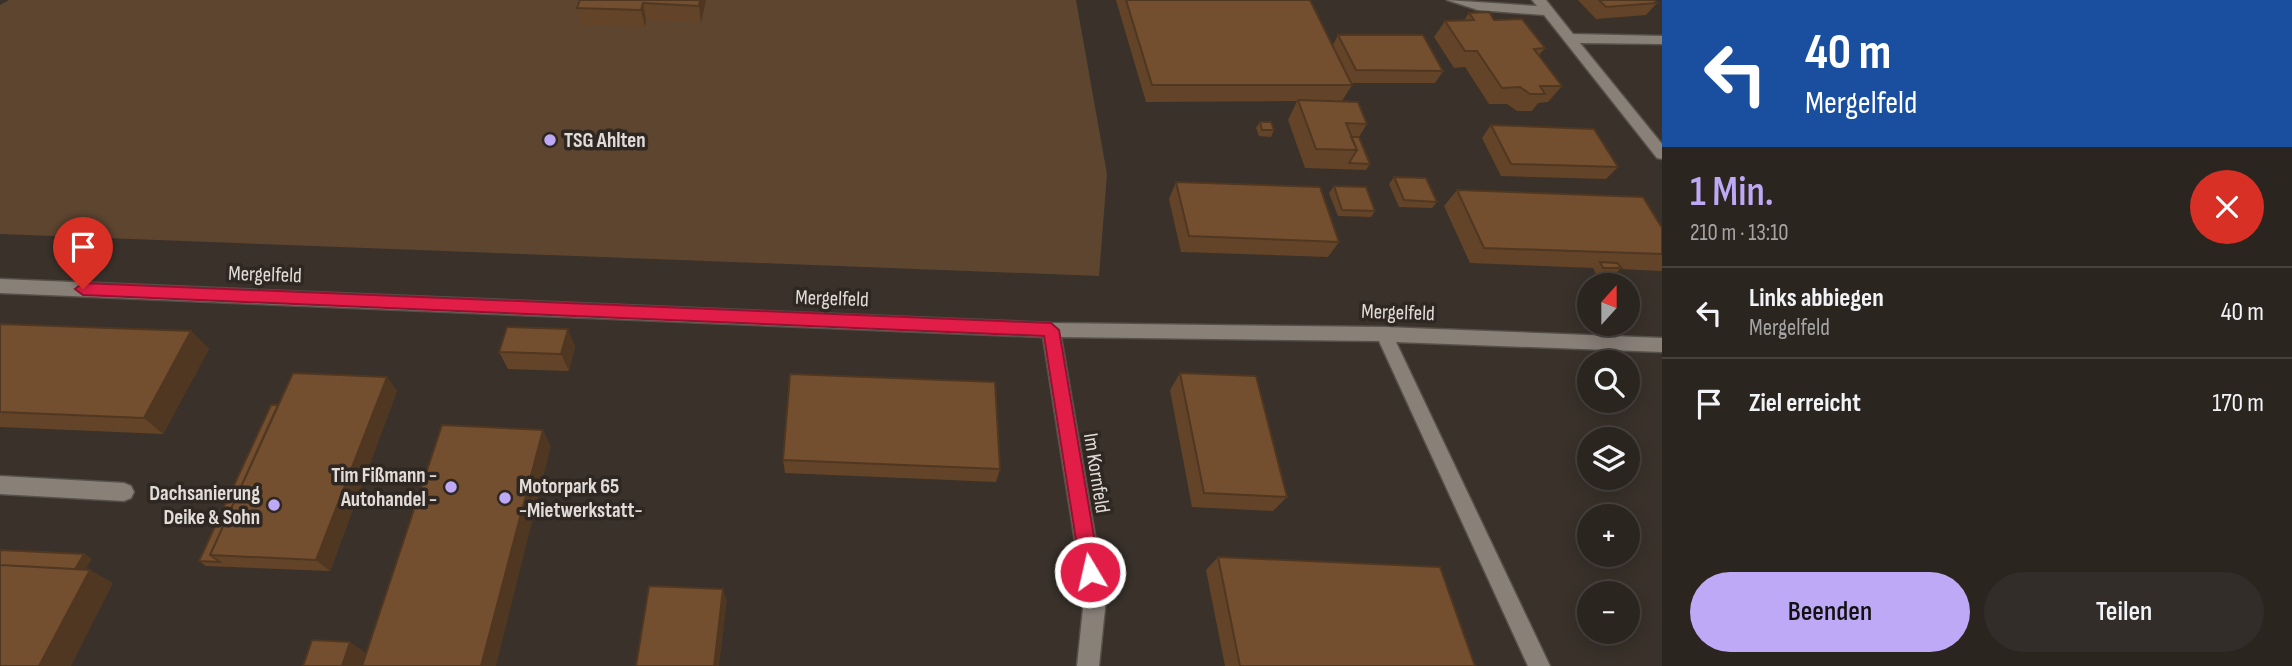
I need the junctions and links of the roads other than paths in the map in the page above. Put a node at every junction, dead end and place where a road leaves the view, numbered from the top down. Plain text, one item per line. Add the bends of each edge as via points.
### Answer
1 (1454, 0) edge
2 (1543, 5) edge
3 (1567, 38) junction
4 (1662, 40) edge
5 (1662, 154) edge
6 (0, 286) edge
7 (1051, 330) junction
8 (1384, 334) junction
9 (1662, 345) edge
10 (0, 485) edge
11 (124, 492) dead end
12 (1087, 666) edge
13 (1539, 666) edge

1 - 2 street via 1478,6
2 - 3 street
3 - 4 street
3 - 5 street
6 - 7 street, Mergelfeld
7 - 8 street, Mergelfeld
7 - 12 street, Im Kornfeld via 1095,599
8 - 9 street, Mergelfeld
8 - 13 street
10 - 11 street

